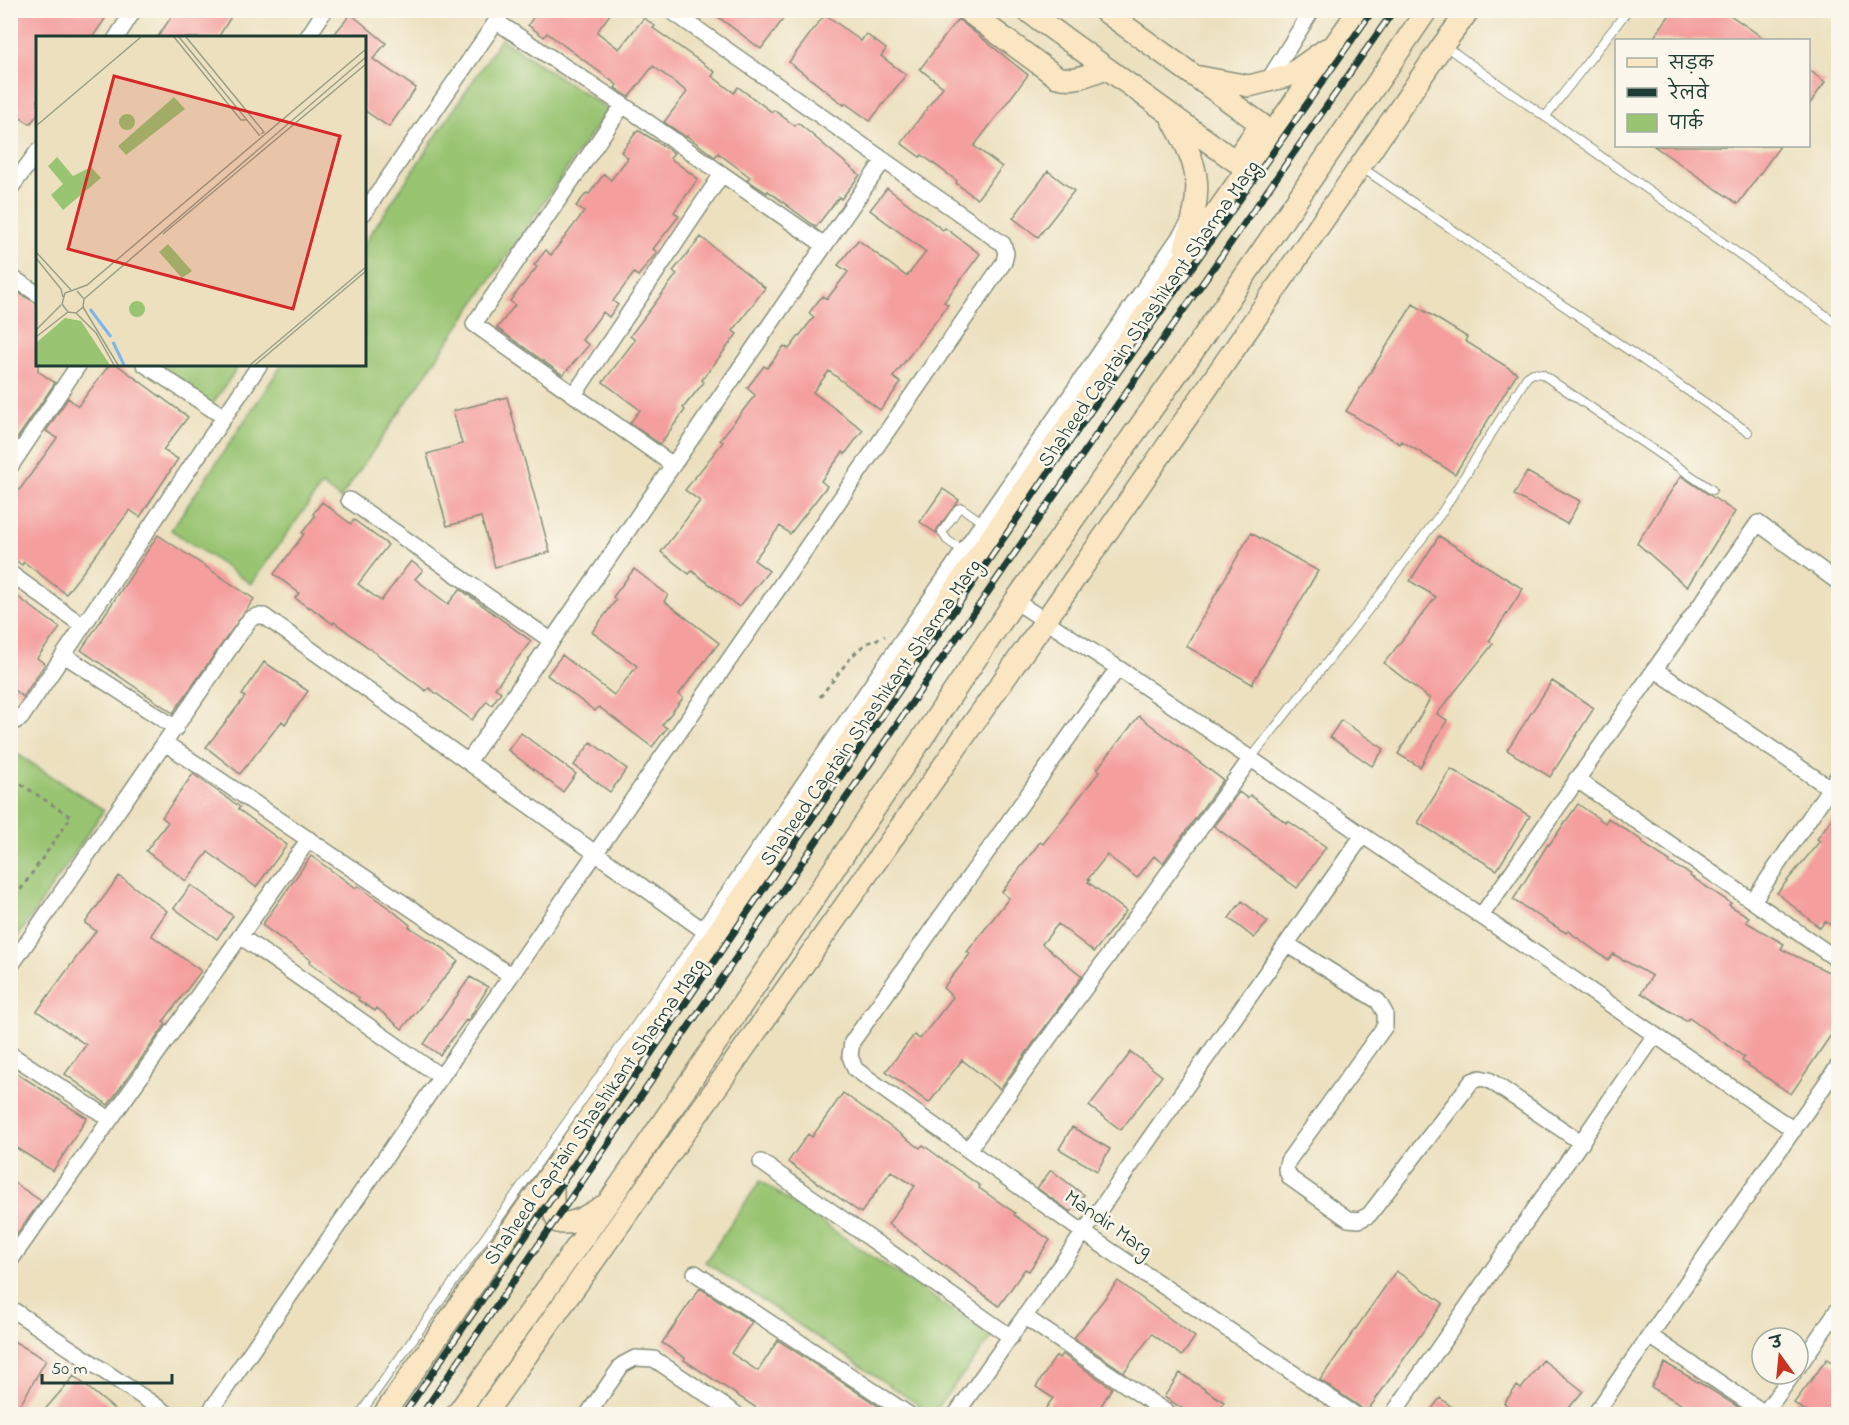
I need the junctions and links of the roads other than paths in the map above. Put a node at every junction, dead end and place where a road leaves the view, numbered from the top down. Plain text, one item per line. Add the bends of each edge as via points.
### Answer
1 (134, 10) edge
2 (325, 10) edge
3 (670, 10) edge
4 (966, 10) edge
5 (1026, 10) edge
6 (1103, 10) edge
7 (1312, 10) edge
8 (1359, 10) edge
9 (1427, 10) edge
10 (1469, 10) edge
11 (1628, 10) edge
12 (500, 16) edge
13 (1345, 30) junction
14 (117, 36) edge
15 (308, 36) edge
16 (1443, 45) junction
17 (1106, 68) junction
18 (1193, 75) junction
19 (1268, 81) junction
20 (622, 105) junction
21 (1168, 112) junction
22 (1545, 117) junction
23 (36, 154) edge
24 (883, 161) junction
25 (1360, 166) junction
26 (722, 174) junction
27 (10, 189) edge
28 (366, 210) edge
29 (1195, 214) junction
30 (824, 245) junction
31 (1181, 263) junction
32 (10, 276) edge
33 (36, 293) edge
34 (1839, 324) edge
35 (79, 366) edge
36 (147, 366) edge
37 (259, 366) edge
38 (574, 394) junction
39 (224, 417) junction
40 (1748, 432) dead end
41 (673, 465) junction
42 (10, 467) edge
43 (1712, 490) dead end
44 (349, 500) dead end
45 (982, 522) junction
46 (963, 551) junction
47 (10, 573) edge
48 (1839, 582) edge
49 (1015, 601) junction
50 (1044, 621) junction
51 (83, 626) junction
52 (552, 641) junction
53 (64, 655) junction
54 (1119, 668) junction
55 (1654, 669) junction
56 (10, 724) edge
57 (176, 728) junction
58 (165, 743) junction
59 (1251, 758) junction
60 (468, 762) junction
61 (1576, 779) junction
62 (1834, 782) edge
63 (1362, 835) junction
64 (309, 839) junction
65 (596, 853) junction
66 (1753, 901) junction
67 (1481, 916) junction
68 (708, 934) junction
69 (240, 936) junction
70 (1287, 944) junction
71 (1839, 960) edge
72 (10, 967) edge
73 (510, 975) junction
74 (1655, 1035) junction
75 (10, 1054) edge
76 (1839, 1066) edge
77 (440, 1076) junction
78 (110, 1119) junction
79 (1794, 1130) junction
80 (1582, 1143) junction
81 (968, 1150) junction
82 (761, 1162) dead end
83 (553, 1171) junction
84 (608, 1203) junction
85 (1084, 1233) junction
86 (10, 1261) edge
87 (695, 1273) dead end
88 (10, 1308) edge
89 (1839, 1309) edge
90 (1024, 1317) junction
91 (1650, 1336) junction
92 (1011, 1337) junction
93 (1810, 1350) edge
94 (1785, 1386) edge
95 (168, 1414) edge
96 (208, 1414) edge
97 (360, 1414) edge
98 (384, 1414) edge
99 (457, 1414) edge
100 (485, 1414) edge
101 (588, 1414) edge
102 (736, 1414) edge
103 (908, 1414) edge
104 (956, 1414) edge
105 (1169, 1414) edge
106 (1354, 1414) edge
107 (1394, 1414) edge
108 (1595, 1414) edge
109 (1765, 1414) edge

1 - 14 street
2 - 15 street
3 - 24 street
4 - 17 main road via 1058,77 1076,79
5 - 17 main road
6 - 18 main road
7 - 19 street
8 - 13 main road, Shaheed Captain Shashikant Sharma Marg
9 - 49 main road via 1194,350
10 - 16 main road
11 - 22 lane
12 - 20 street
12 - 28 street
13 - 19 main road via 1325,50 1288,75
13 - 31 main road, Shaheed Captain Shashikant Sharma Marg
16 - 22 lane
16 - 25 main road
17 - 21 main road
18 - 19 main road via 1249,86
18 - 21 main road via 1262,124 1235,161
20 - 26 street
20 - 38 street via 474,324
21 - 29 main road via 1189,148 1198,181
22 - 34 lane
23 - 27 street
24 - 30 street
24 - 65 street via 1003,244 1004,262
25 - 40 lane
25 - 50 main road
26 - 30 street
26 - 38 street
29 - 31 main road
29 - 45 street
30 - 41 street
31 - 68 main road, Shaheed Captain Shashikant Sharma Marg
32 - 33 street
35 - 42 street
36 - 39 street
37 - 39 street
38 - 41 street
39 - 51 street
41 - 52 street
43 - 59 lane via 1542,374 1533,373 1442,512
44 - 52 street
45 - 46 street
45 - 46 lane via 958,509 942,532
46 - 68 street
47 - 51 street
48 - 55 street via 1758,523
49 - 50 street
49 - 84 main road
50 - 54 street
50 - 100 main road
51 - 53 street
52 - 60 street
53 - 56 street via 21,718
53 - 57 street
54 - 59 street
54 - 81 street, Mandir Marg via 852,1042 850,1056 855,1069
55 - 61 street
55 - 62 street
57 - 58 street
57 - 60 street via 250,619 264,616
58 - 64 street
58 - 72 street
59 - 63 street
59 - 81 street
60 - 65 street
61 - 66 street
61 - 67 street
62 - 66 street
63 - 67 street
63 - 70 street
64 - 69 street
64 - 73 street
65 - 68 street
65 - 73 street
66 - 71 street
67 - 74 street
68 - 83 main road, Shaheed Captain Shashikant Sharma Marg
68 - 97 lane
69 - 77 street
69 - 78 street
70 - 80 street via 1378,1002 1385,1013 1385,1026 1286,1169 1290,1178 1348,1219 1359,1220 1369,1215 1472,1081 1480,1078 1489,1080
70 - 85 street
73 - 77 street
74 - 79 street
74 - 80 street
75 - 78 street
76 - 79 street
77 - 96 street
78 - 86 street
79 - 91 street
80 - 107 street
81 - 85 street, Mandir Marg
82 - 92 street
83 - 84 main road via 558,1222 573,1222
83 - 98 main road, Shaheed Captain Shashikant Sharma Marg
84 - 99 main road
85 - 90 street
85 - 106 street, Mandir Marg
87 - 103 street
88 - 95 street
89 - 93 street
90 - 92 street
90 - 105 street
91 - 108 street
91 - 109 street
92 - 104 street
94 - 109 street
101 - 102 street via 622,1365 636,1358 654,1359

